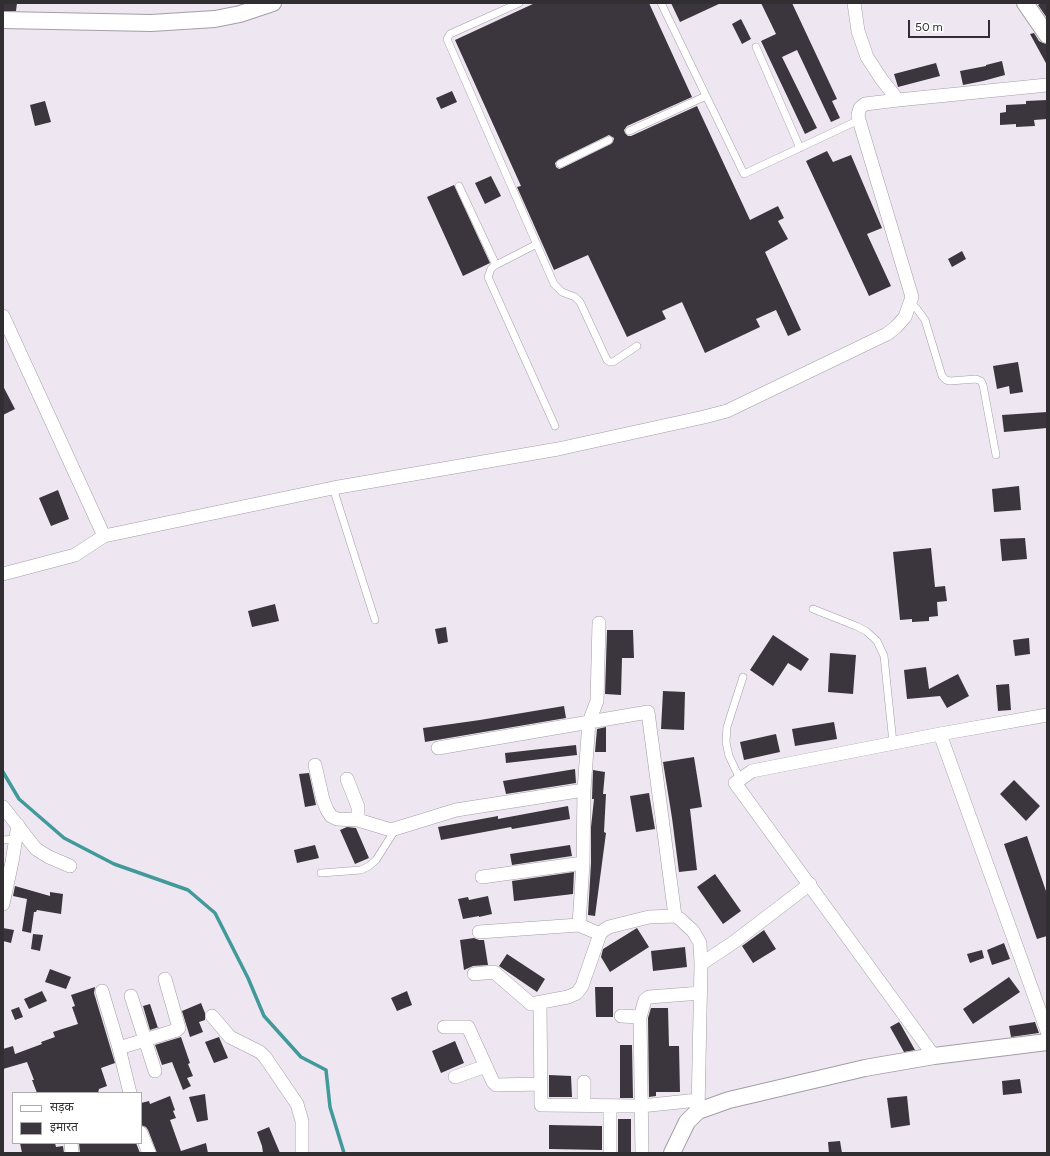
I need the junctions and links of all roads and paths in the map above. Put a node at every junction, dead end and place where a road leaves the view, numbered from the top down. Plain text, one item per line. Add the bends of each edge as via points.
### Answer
1 (273, 3) edge
2 (519, 3) edge
3 (661, 3) edge
4 (854, 3) edge
5 (1025, 3) edge
6 (248, 7) edge
7 (3, 20) edge
8 (1047, 35) edge
9 (756, 47) dead end
10 (1047, 85) edge
11 (706, 96) junction
12 (898, 100) junction
13 (859, 120) junction
14 (629, 132) dead end
15 (609, 140) dead end
16 (800, 148) junction
17 (560, 164) dead end
18 (459, 186) dead end
19 (537, 244) junction
20 (496, 265) junction
21 (911, 304) junction
22 (3, 316) edge
23 (637, 346) dead end
24 (555, 426) dead end
25 (996, 455) dead end
26 (333, 488) junction
27 (104, 536) junction
28 (3, 574) edge
29 (813, 609) dead end
30 (375, 620) dead end
31 (599, 623) dead end
32 (743, 677) dead end
33 (1047, 715) edge
34 (589, 722) junction
35 (940, 734) junction
36 (893, 743) junction
37 (438, 748) dead end
38 (315, 765) dead end
39 (346, 779) dead end
40 (740, 779) junction
41 (584, 790) junction
42 (3, 807) edge
43 (358, 820) junction
44 (18, 825) junction
45 (395, 829) junction
46 (9, 840) edge
47 (583, 863) junction
48 (70, 866) dead end
49 (321, 873) dead end
50 (482, 878) dead end
51 (810, 884) junction
52 (3, 904) edge
53 (674, 916) junction
54 (579, 925) junction
55 (479, 932) dead end
56 (600, 934) junction
57 (702, 964) junction
58 (474, 974) dead end
59 (164, 979) dead end
60 (102, 991) dead end
61 (701, 993) junction
62 (131, 996) dead end
63 (540, 1003) junction
64 (212, 1016) dead end
65 (621, 1016) dead end
66 (640, 1017) junction
67 (444, 1027) dead end
68 (1047, 1031) edge
69 (145, 1040) junction
70 (1047, 1042) edge
71 (119, 1048) junction
72 (934, 1056) junction
73 (486, 1066) junction
74 (155, 1071) dead end
75 (455, 1078) dead end
76 (584, 1082) dead end
77 (541, 1084) junction
78 (130, 1092) edge
79 (584, 1106) junction
80 (610, 1106) junction
81 (641, 1106) junction
82 (698, 1106) junction
83 (142, 1136) edge
84 (149, 1153) edge
85 (302, 1153) edge
86 (610, 1153) edge
87 (642, 1153) edge
88 (672, 1153) edge

1 - 6 street
2 - 19 lane via 450,34 447,39
3 - 11 lane
4 - 12 street via 858,31 867,57
5 - 8 street
6 - 7 street via 240,14 215,19 151,23
9 - 16 lane
10 - 12 street
11 - 14 lane
11 - 16 lane via 744,174
12 - 13 street via 865,104 860,108
13 - 16 lane
13 - 21 street via 912,297
15 - 17 lane
18 - 20 lane
19 - 20 lane
19 - 23 lane via 554,284 562,292 580,302 607,360 613,362
20 - 24 lane via 488,277
21 - 25 lane via 925,320 942,376 950,381 976,380 984,385
21 - 26 street via 905,317 887,334 728,411 558,449
22 - 27 street
26 - 27 street
26 - 30 lane
27 - 28 street via 75,555
29 - 36 lane via 866,631 877,641 884,656
31 - 34 street via 597,701
32 - 40 lane via 727,727 726,742 729,756
33 - 35 street
34 - 37 street
34 - 41 street
34 - 53 street via 648,712
35 - 36 street
35 - 68 street
36 - 40 street via 752,771
38 - 43 street via 323,800 331,816 337,819
39 - 43 street via 358,807
40 - 51 street via 735,783
41 - 45 street via 456,810
41 - 47 street
42 - 44 street
43 - 45 street
44 - 46 street
44 - 48 street via 36,849
45 - 49 lane via 376,860 369,866 361,870
46 - 52 street
47 - 50 street
47 - 54 street
51 - 57 street
51 - 72 street
53 - 56 street via 649,916 609,927
53 - 57 street via 693,931 700,943
54 - 55 street
54 - 56 street
56 - 63 street via 582,986 577,993
57 - 61 street
58 - 63 street via 494,972 531,1004
59 - 69 street via 179,1028
60 - 71 street
61 - 66 street via 648,997
61 - 82 street
62 - 69 street
63 - 77 street
64 - 85 street via 230,1037 265,1057 297,1104 302,1121
65 - 66 street
66 - 81 street
67 - 73 street via 468,1027
69 - 71 street
69 - 74 street
70 - 72 street
71 - 78 street
72 - 82 street via 865,1068
73 - 75 street
73 - 77 street via 496,1085
76 - 79 street
77 - 79 street via 541,1105
79 - 80 street
80 - 81 street
80 - 86 street
81 - 82 street
81 - 87 street
82 - 88 street
83 - 84 street

